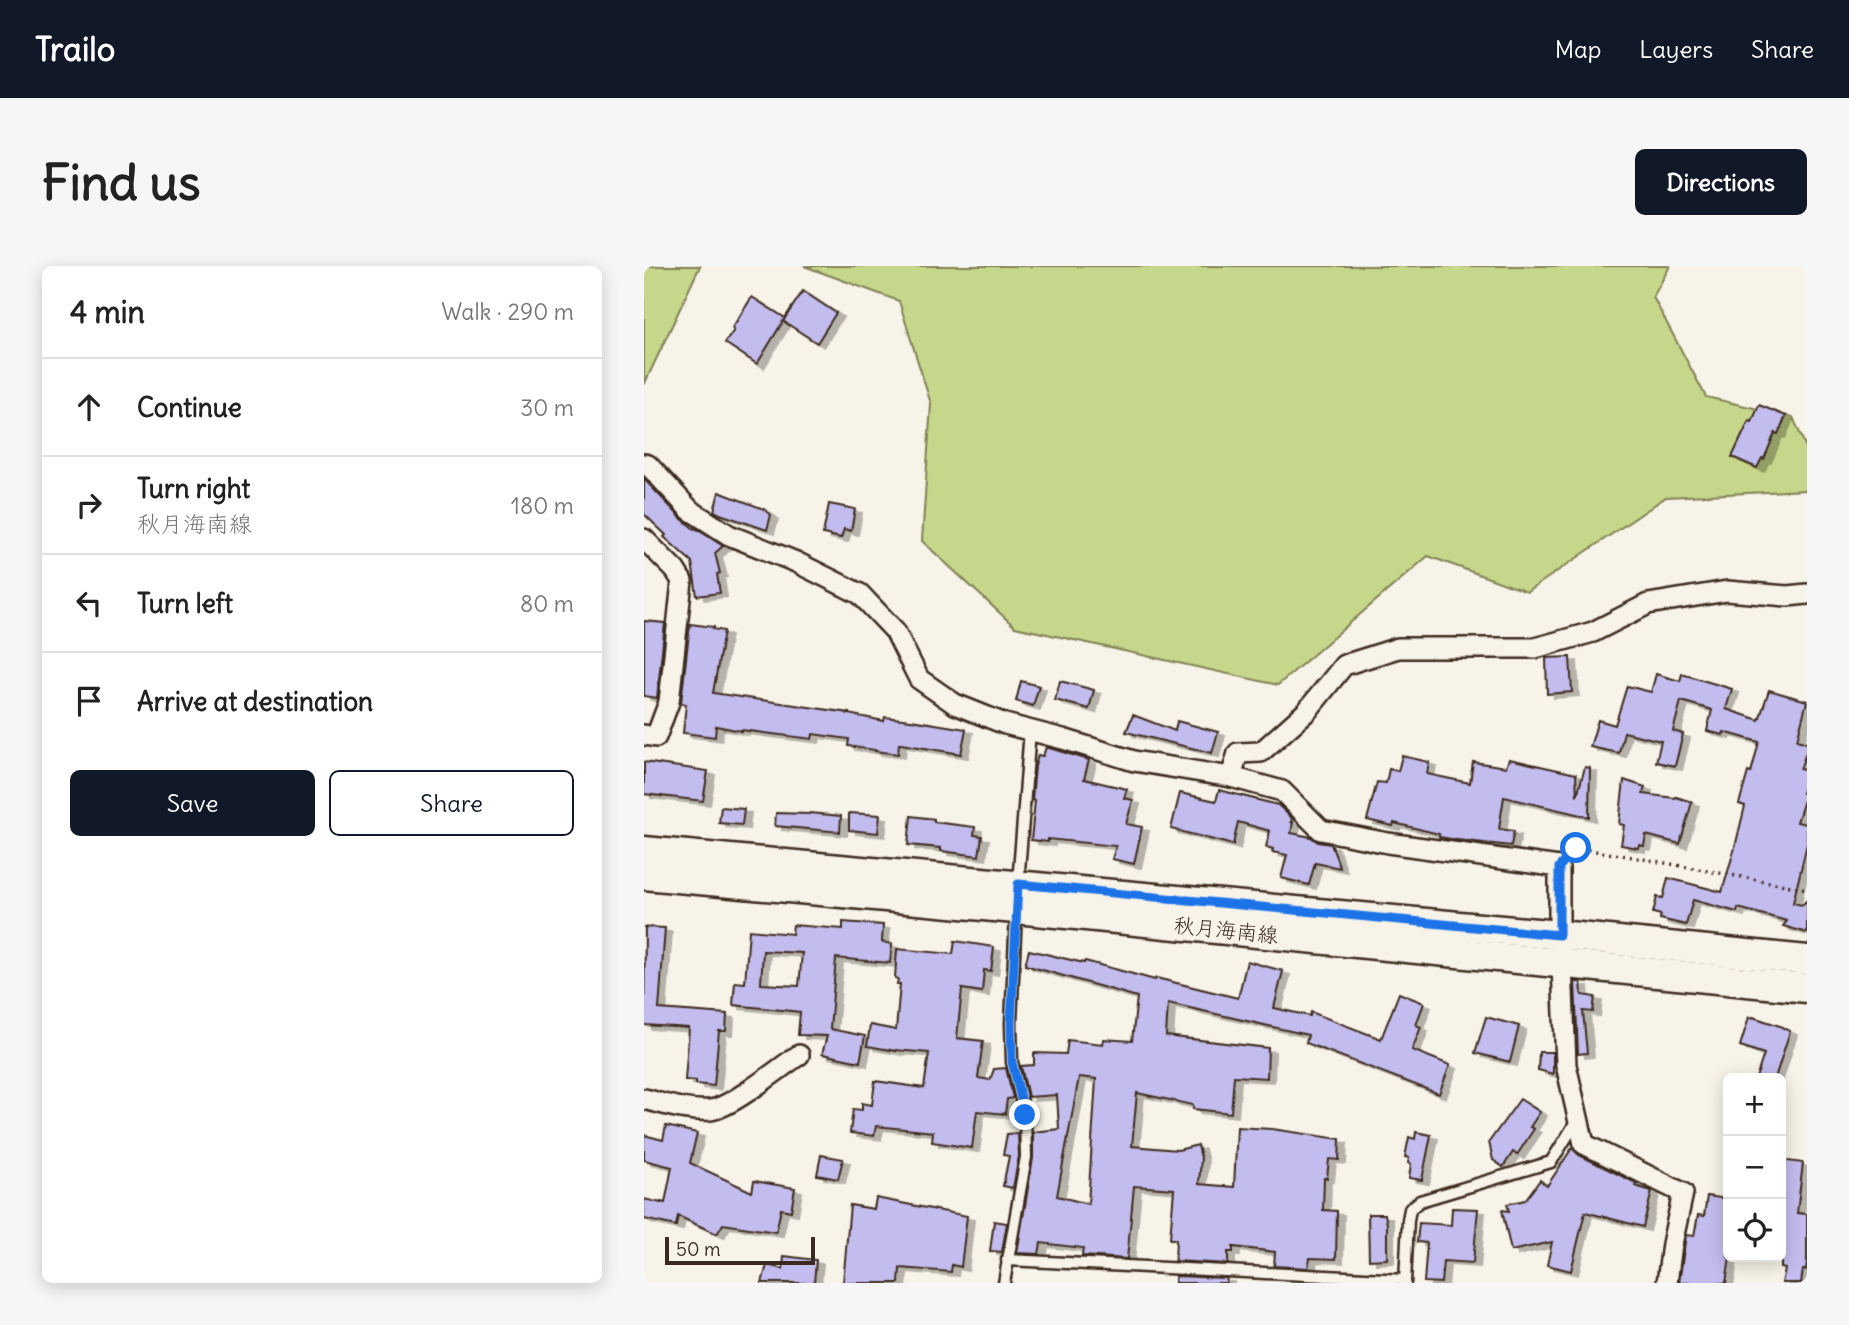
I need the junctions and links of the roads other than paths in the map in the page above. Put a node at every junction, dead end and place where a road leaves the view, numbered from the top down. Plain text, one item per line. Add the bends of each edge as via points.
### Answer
1 (644, 464) edge
2 (644, 539) edge
3 (1807, 594) edge
4 (1030, 730) junction
5 (644, 735) edge
6 (1231, 776) junction
7 (644, 851) edge
8 (644, 875) edge
9 (1017, 897) junction
10 (1559, 935) junction
11 (1807, 960) edge
12 (1562, 964) junction
13 (1807, 988) edge
14 (799, 1055) dead end
15 (644, 1099) edge
16 (1578, 1118) junction
17 (1007, 1261) junction
18 (1405, 1281) edge
19 (1004, 1283) edge
20 (1667, 1283) edge

1 - 4 street via 690,510 729,535 860,594 895,631 919,680 955,704
2 - 5 street via 682,581 669,702 656,737
3 - 6 street via 1727,592 1648,604 1592,632 1535,648 1398,648 1344,665 1307,711 1261,752 1238,753
4 - 6 street via 1133,761
4 - 9 lane
6 - 10 street via 1282,791 1321,830 1388,844 1559,867
7 - 9 main road, 秋月海南線
8 - 9 main road, 秋月海南線
9 - 10 main road, 秋月海南線
9 - 12 main road, 秋月海南線
9 - 17 lane via 1012,1062 1025,1115 1026,1157
10 - 11 main road, 秋月海南線
10 - 12 street
12 - 13 main road, 秋月海南線
12 - 16 street via 1566,1065
14 - 15 street via 726,1106 691,1110
16 - 18 lane via 1551,1162 1420,1201 1410,1209
16 - 20 street via 1584,1144 1683,1193
17 - 18 lane
17 - 19 lane

